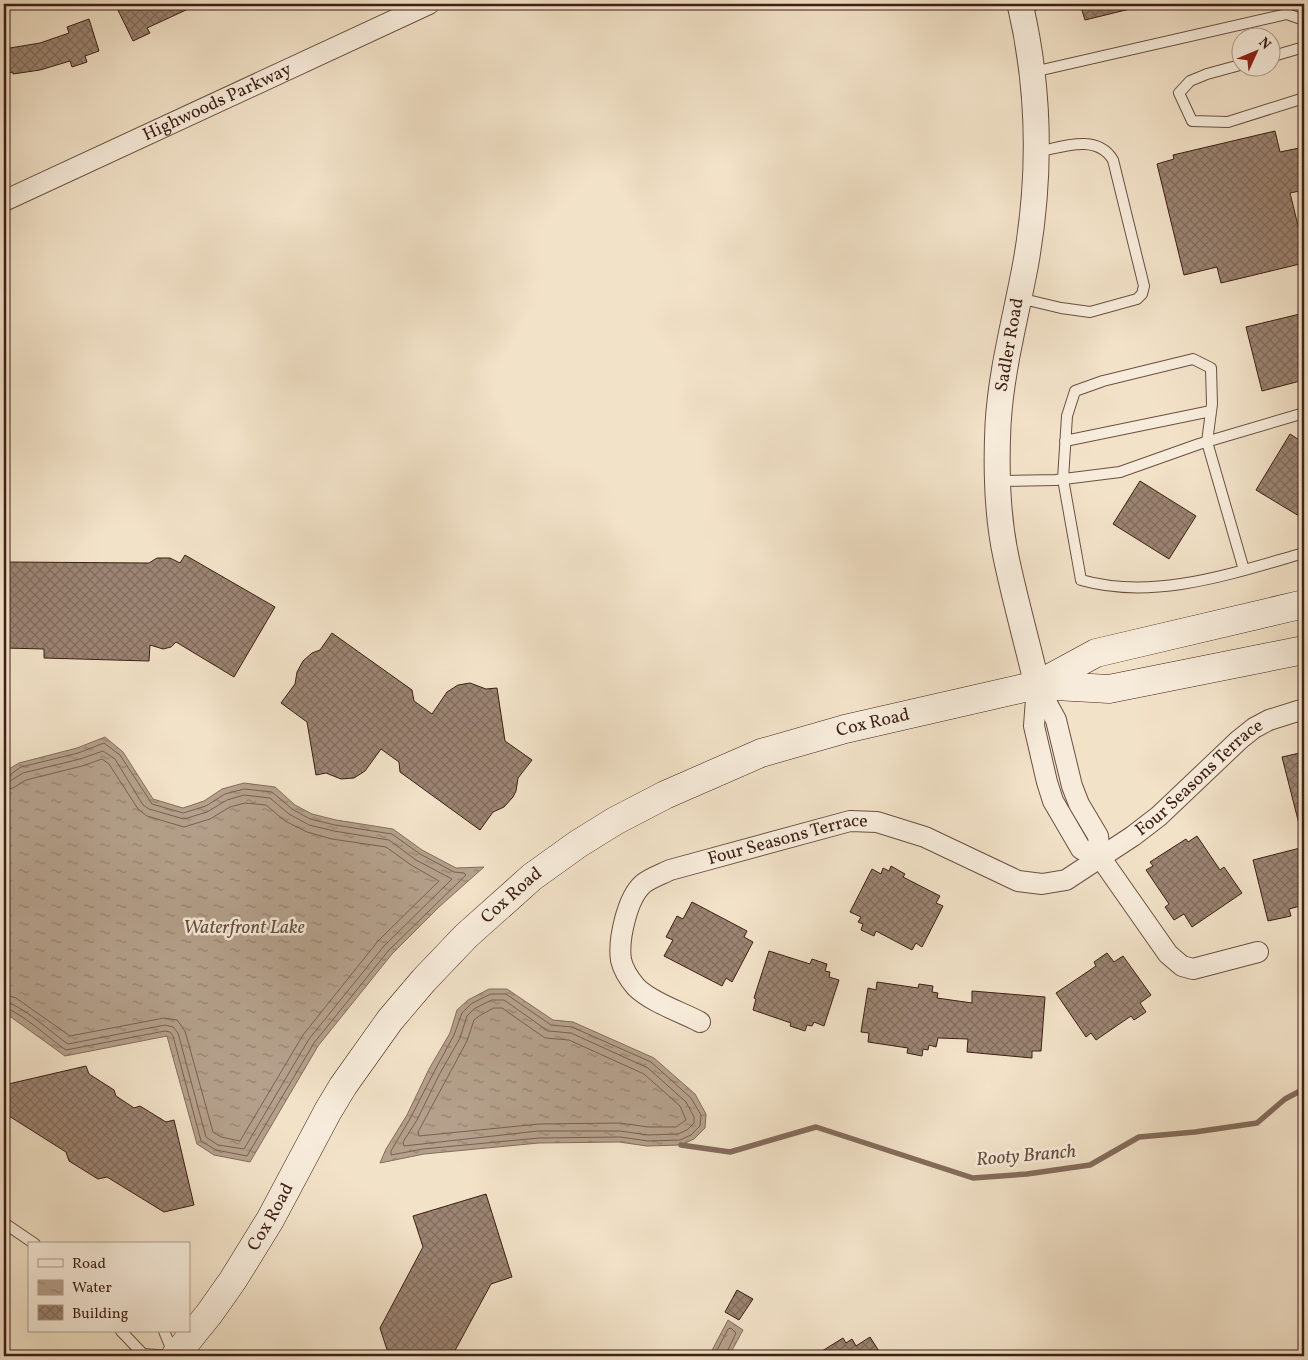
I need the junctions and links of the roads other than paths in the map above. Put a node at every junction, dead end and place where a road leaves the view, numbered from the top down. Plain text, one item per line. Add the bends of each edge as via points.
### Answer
1 (429, 4) edge
2 (1026, 5) edge
3 (1304, 20) edge
4 (1304, 47) edge
5 (1280, 54) edge
6 (1230, 68) edge
7 (1032, 72) junction
8 (1304, 98) edge
9 (1037, 152) junction
10 (4, 201) edge
11 (1018, 298) junction
12 (1211, 411) junction
13 (1304, 413) edge
14 (1065, 441) junction
15 (1207, 442) junction
16 (1063, 479) junction
17 (998, 481) junction
18 (1304, 554) edge
19 (1244, 570) junction
20 (1304, 604) edge
21 (1304, 650) edge
22 (1037, 685) junction
23 (1304, 709) edge
24 (1100, 857) junction
25 (1258, 952) dead end
26 (700, 1022) dead end
27 (4, 1223) edge
28 (32, 1242) edge
29 (122, 1332) edge
30 (164, 1332) edge
31 (170, 1356) edge
32 (175, 1356) edge

1 - 10 street, Highwoods Parkway
2 - 7 street, Sadler Road
3 - 7 lane via 1287,14
4 - 5 lane
6 - 8 lane via 1190,81 1179,93 1192,121 1228,122
7 - 9 street, Sadler Road
9 - 11 street, Sadler Road via 1034,209
9 - 11 lane via 1082,144 1097,145 1108,151 1113,160 1144,286 1137,299 1090,312
11 - 17 street, Sadler Road via 1004,370 998,425
12 - 14 lane
12 - 14 lane via 1211,368 1194,358 1075,391 1067,416
12 - 15 lane
13 - 15 lane
14 - 16 lane
15 - 16 lane via 1120,472
15 - 19 lane
16 - 17 lane
16 - 19 lane via 1082,580 1101,585 1153,588
17 - 22 street, Sadler Road via 1005,556
18 - 19 lane
20 - 22 main road, Cox Road via 1096,653
21 - 22 main road, Cox Road via 1109,689
22 - 24 street via 1034,726 1053,801 1081,849
22 - 32 main road, Cox Road via 845,729 762,753 665,795 615,821 532,878 459,942 390,1020 343,1086 270,1220 237,1273
23 - 24 street, Four Seasons Terrace via 1254,728 1159,816
24 - 25 street via 1168,954 1182,966 1193,969
24 - 26 street, Four Seasons Terrace via 1066,880 1042,884 1018,881 925,837 877,822 850,821 670,870 644,884 635,895 626,913 622,960 628,976 647,996
27 - 28 lane
29 - 31 lane via 143,1354
30 - 32 lane

